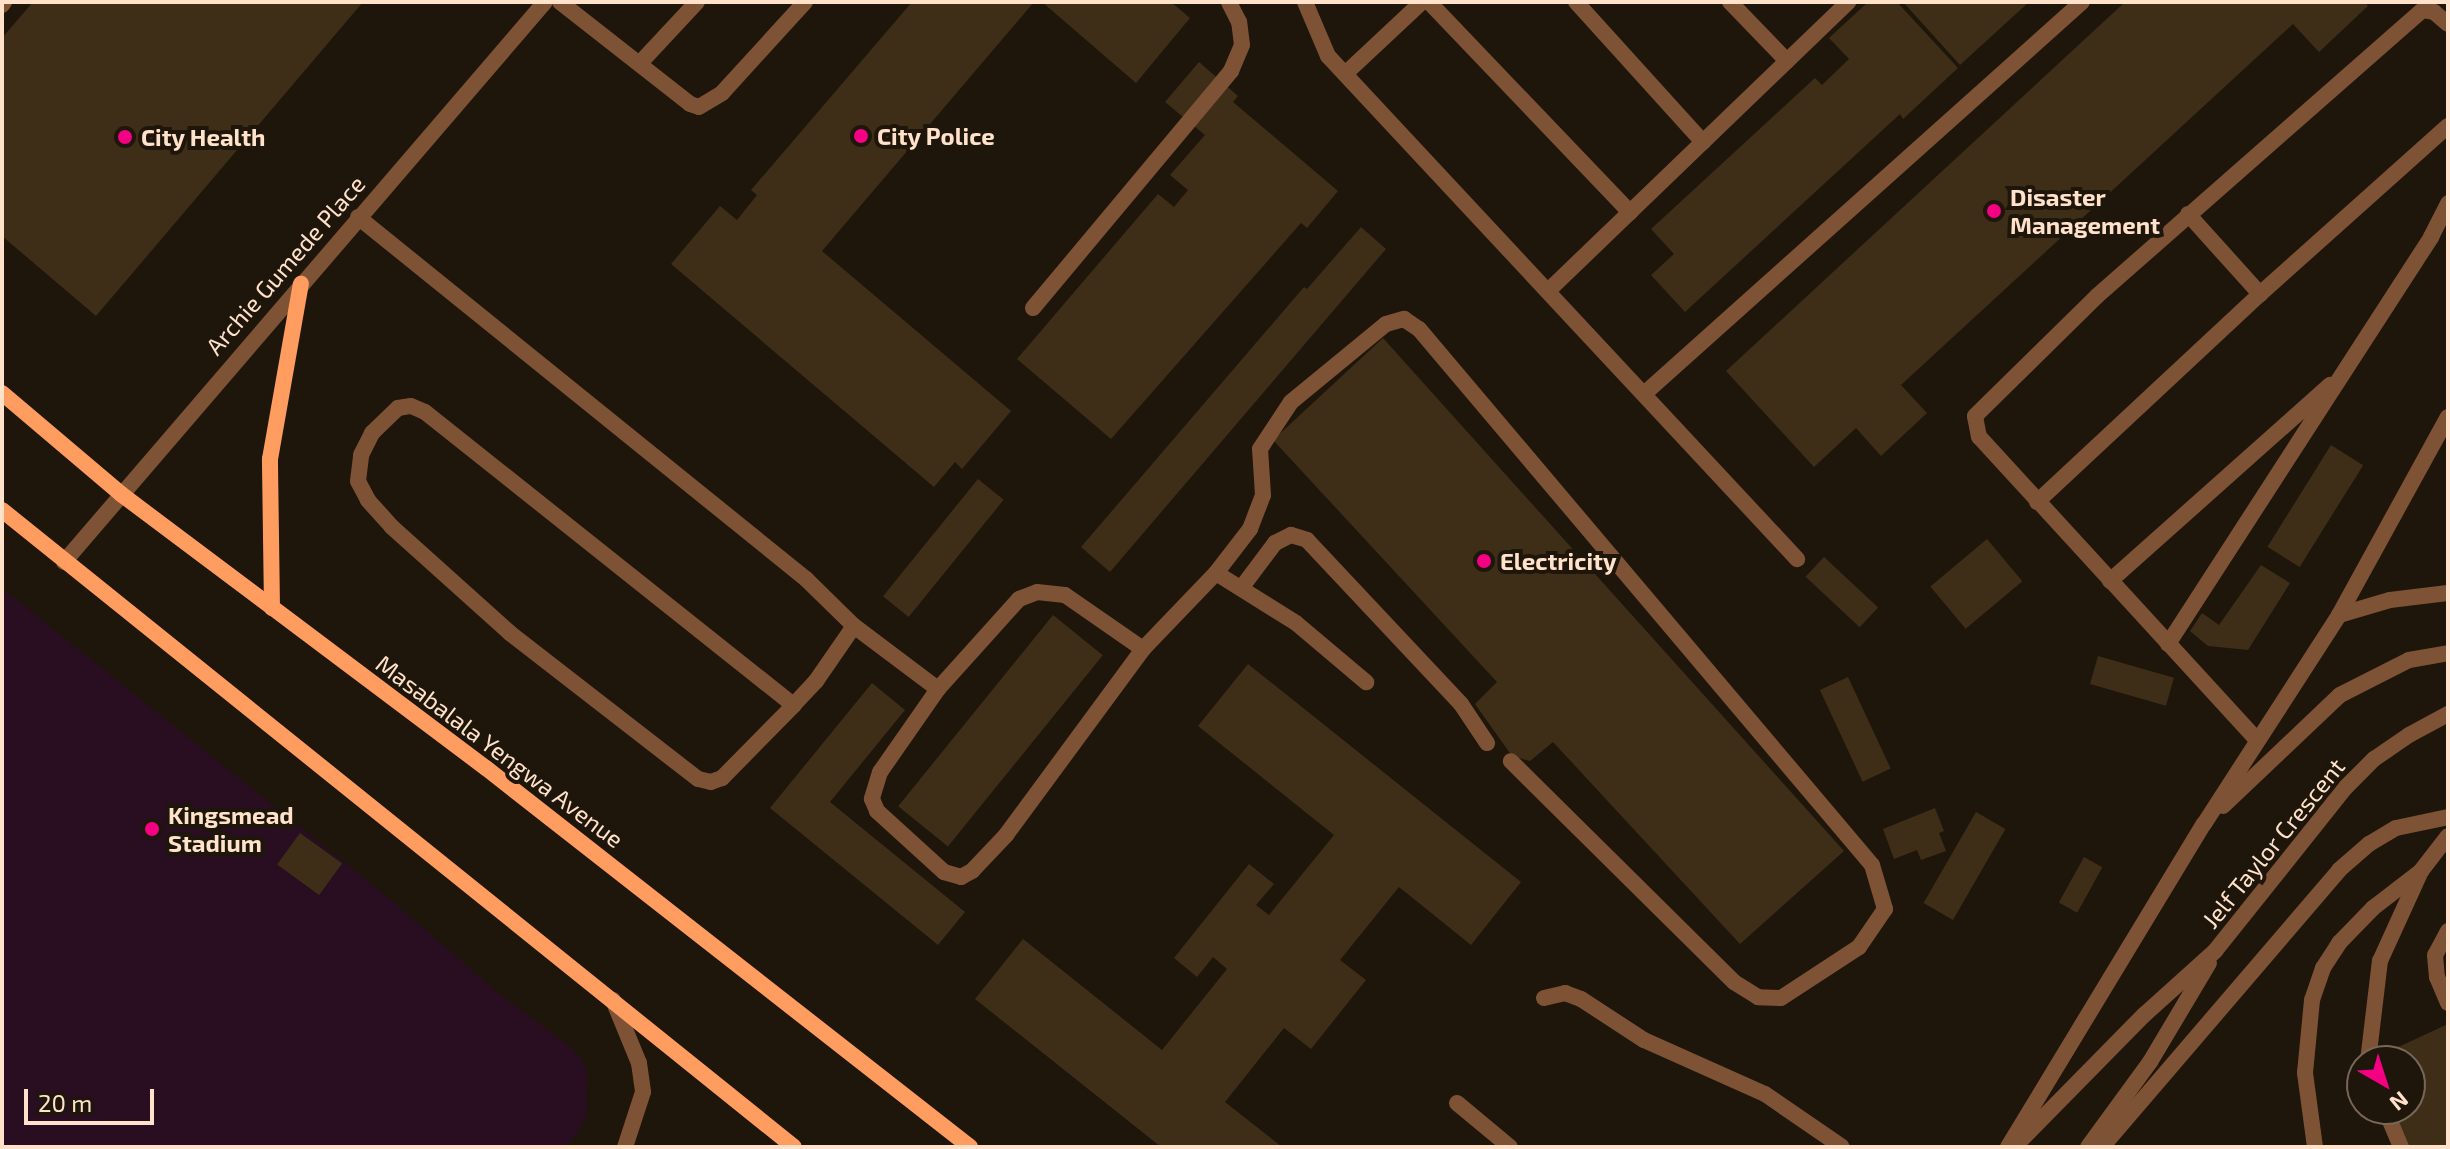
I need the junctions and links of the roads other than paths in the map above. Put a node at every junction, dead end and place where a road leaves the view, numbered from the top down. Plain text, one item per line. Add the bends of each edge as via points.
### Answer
1 (545, 2) edge
2 (560, 2) edge
3 (697, 2) edge
4 (805, 2) edge
5 (1229, 2) edge
6 (1305, 2) edge
7 (1422, 2) edge
8 (1429, 2) edge
9 (1576, 2) edge
10 (1730, 2) edge
11 (1848, 2) edge
12 (2082, 2) edge
13 (2448, 24) edge
14 (1787, 61) junction
15 (641, 62) junction
16 (1345, 74) junction
17 (2448, 128) edge
18 (1703, 142) junction
19 (2448, 203) edge
20 (1630, 212) junction
21 (2188, 214) junction
22 (358, 217) junction
23 (301, 284) junction
24 (1548, 291) junction
25 (2260, 294) junction
26 (1033, 308) dead end
27 (2345, 372) junction
28 (2, 393) edge
29 (1644, 394) junction
30 (2448, 417) edge
31 (121, 494) junction
32 (2037, 502) junction
33 (2, 510) edge
34 (1797, 559) dead end
35 (64, 562) junction
36 (1216, 573) junction
37 (2110, 581) junction
38 (1242, 587) junction
39 (2448, 593) edge
40 (272, 608) junction
41 (2339, 615) junction
42 (854, 626) junction
43 (2168, 644) junction
44 (1143, 649) junction
45 (2448, 653) edge
46 (1366, 682) dead end
47 (938, 689) junction
48 (794, 705) junction
49 (2448, 714) edge
50 (2257, 740) junction
51 (1487, 743) dead end
52 (1511, 761) dead end
53 (2448, 817) edge
54 (2204, 824) junction
55 (2448, 836) edge
56 (2421, 871) junction
57 (2448, 931) edge
58 (2215, 951) junction
59 (1544, 998) dead end
60 (613, 1000) junction
61 (2448, 1003) edge
62 (2370, 1045) edge
63 (1457, 1103) dead end
64 (2392, 1125) edge
65 (625, 1147) edge
66 (794, 1147) edge
67 (970, 1147) edge
68 (1510, 1147) edge
69 (1842, 1147) edge
70 (2008, 1147) edge
71 (2015, 1147) edge
72 (2088, 1147) edge
73 (2102, 1147) edge
74 (2315, 1147) edge
75 (2401, 1147) edge

1 - 22 street, Archie Gumede Place
2 - 15 street
3 - 15 street
4 - 15 street via 712,102 699,107
5 - 26 street via 1242,45 1231,71
6 - 16 street via 1328,56
7 - 16 street
8 - 20 street
9 - 18 street
10 - 14 street
11 - 14 street
12 - 29 street
13 - 21 street via 2423,10
14 - 18 street
16 - 24 street
17 - 25 street
18 - 20 street
19 - 27 street
20 - 24 street
21 - 25 street
21 - 32 street via 1975,416 1979,437
22 - 23 street, Archie Gumede Place
22 - 42 street via 806,579
23 - 31 street, Archie Gumede Place
23 - 40 main road via 270,459
24 - 29 street
25 - 32 street
27 - 37 street
27 - 43 street
28 - 31 main road, Masabalala Yengwa Avenue
29 - 34 street
30 - 41 street
31 - 35 street, Archie Gumede Place
31 - 40 main road, Masabalala Yengwa Avenue
32 - 37 street
33 - 35 main road
35 - 60 main road
36 - 38 street
36 - 44 street
36 - 52 street via 1250,529 1263,495 1260,449 1291,402 1386,324 1404,319 1419,329 1872,865 1885,909 1859,947 1781,998 1758,997 1734,982
37 - 43 street
38 - 46 street via 1296,623
38 - 51 street via 1275,543 1291,535 1307,540 1461,704
39 - 41 street via 2390,600
40 - 67 main road, Masabalala Yengwa Avenue via 486,768
41 - 50 street
42 - 47 street
42 - 48 street
43 - 50 street
44 - 47 street via 1065,595 1037,592 1019,599
44 - 47 street via 1006,835 972,871 956,878 894,828 872,799 880,772
45 - 54 street via 2409,660 2340,695
48 - 48 street via 722,778 711,782 686,772 510,633 392,527 358,481 361,455 372,433 398,408 425,412
49 - 58 street, Jelf Taylor Crescent via 2409,735 2355,778
50 - 54 street
53 - 73 street via 2396,828 2339,870
54 - 70 street
55 - 56 street
56 - 62 street via 2380,961
56 - 74 street via 2373,908 2323,968 2312,1000 2305,1073
57 - 61 street via 2435,966
58 - 71 street, Jelf Taylor Crescent
58 - 72 street, Jelf Taylor Crescent via 2150,1062
59 - 69 street via 1565,993 1581,999 1644,1040 1765,1094
60 - 65 street via 639,1063 643,1092
60 - 66 main road
63 - 68 street
64 - 75 street

